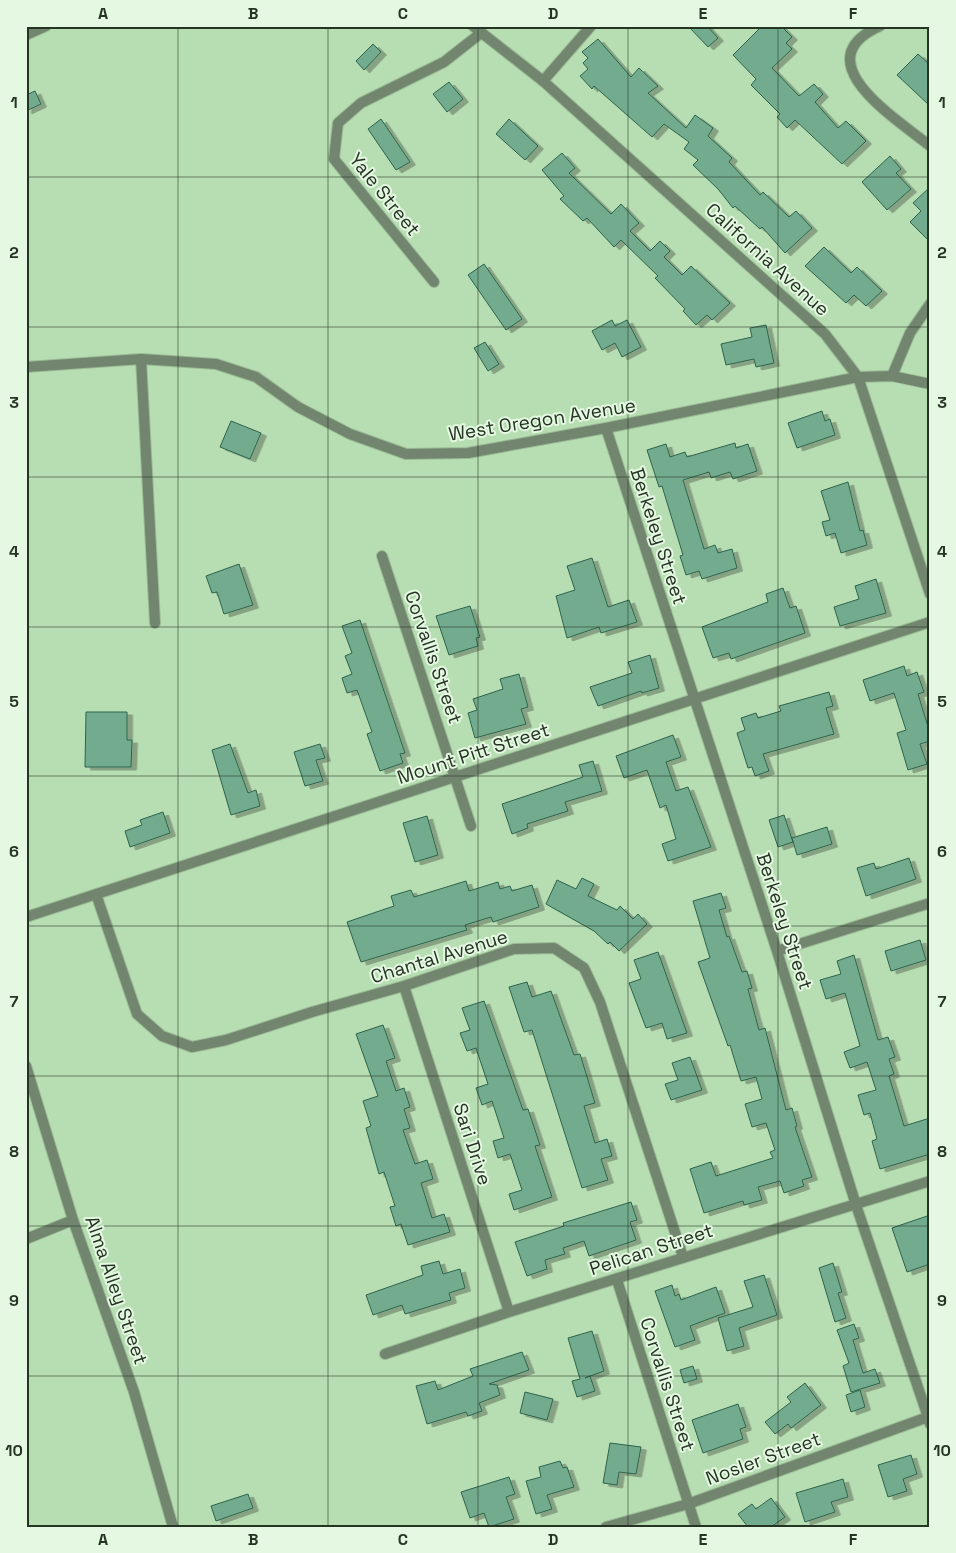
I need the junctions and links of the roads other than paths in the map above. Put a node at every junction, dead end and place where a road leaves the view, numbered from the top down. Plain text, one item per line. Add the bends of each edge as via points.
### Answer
1 (46, 26) edge
2 (591, 26) edge
3 (880, 26) edge
4 (477, 30) edge
5 (26, 35) edge
6 (543, 81) junction
7 (930, 146) edge
8 (434, 282) dead end
9 (930, 304) edge
10 (141, 359) junction
11 (26, 366) edge
12 (892, 376) junction
13 (858, 377) junction
14 (930, 384) edge
15 (606, 428) junction
16 (382, 556) dead end
17 (930, 594) edge
18 (930, 622) edge
19 (155, 623) dead end
20 (694, 700) junction
21 (456, 776) junction
22 (471, 826) dead end
23 (96, 894) junction
24 (930, 903) edge
25 (26, 917) edge
26 (777, 951) junction
27 (404, 986) junction
28 (26, 1066) edge
29 (930, 1181) edge
30 (856, 1205) junction
31 (73, 1220) junction
32 (26, 1240) edge
33 (683, 1257) junction
34 (617, 1280) junction
35 (509, 1312) junction
36 (385, 1354) dead end
37 (929, 1419) edge
38 (688, 1504) junction
39 (174, 1527) edge
40 (606, 1527) edge
41 (696, 1527) edge

1 - 5 street
2 - 6 street
3 - 7 street via 863,34 852,49 850,67 858,85 869,96
4 - 6 street, California Avenue
4 - 8 street, Yale Street via 444,62 361,103 338,123 334,159
6 - 13 street, California Avenue via 825,334
9 - 12 street via 910,333
10 - 11 street, West Oregon Avenue
10 - 15 street, West Oregon Avenue via 216,364 256,377 298,407 350,434 406,454 468,453
10 - 19 street
12 - 13 street, West Oregon Avenue
12 - 14 street, West Oregon Avenue
13 - 15 street, West Oregon Avenue
13 - 17 street, California Avenue
15 - 20 street, Berkeley Street
16 - 21 street, Corvallis Street
18 - 20 street, Mount Pitt Street
20 - 21 street, Mount Pitt Street
20 - 26 street, Berkeley Street
21 - 22 street, Corvallis Street
21 - 23 street, Mount Pitt Street
23 - 25 street, Mount Pitt Street
23 - 27 street, Chantal Avenue via 137,1014 162,1036 192,1047 226,1040
24 - 26 street
26 - 30 street, Berkeley Street
27 - 33 street, Chantal Avenue via 514,949 554,948 584,968 600,1002
27 - 35 street, Sari Drive
28 - 31 street, Alma Alley Street
29 - 30 street, Pelican Street
30 - 33 street, Pelican Street
30 - 37 street, Berkeley Street
31 - 32 street
31 - 39 street, Alma Alley Street via 134,1392
33 - 34 street, Pelican Street
34 - 35 street, Pelican Street
34 - 38 street, Corvallis Street
35 - 36 street, Pelican Street
37 - 38 street, Nosler Street
38 - 40 street, Nosler Street
38 - 41 street, Corvallis Street

